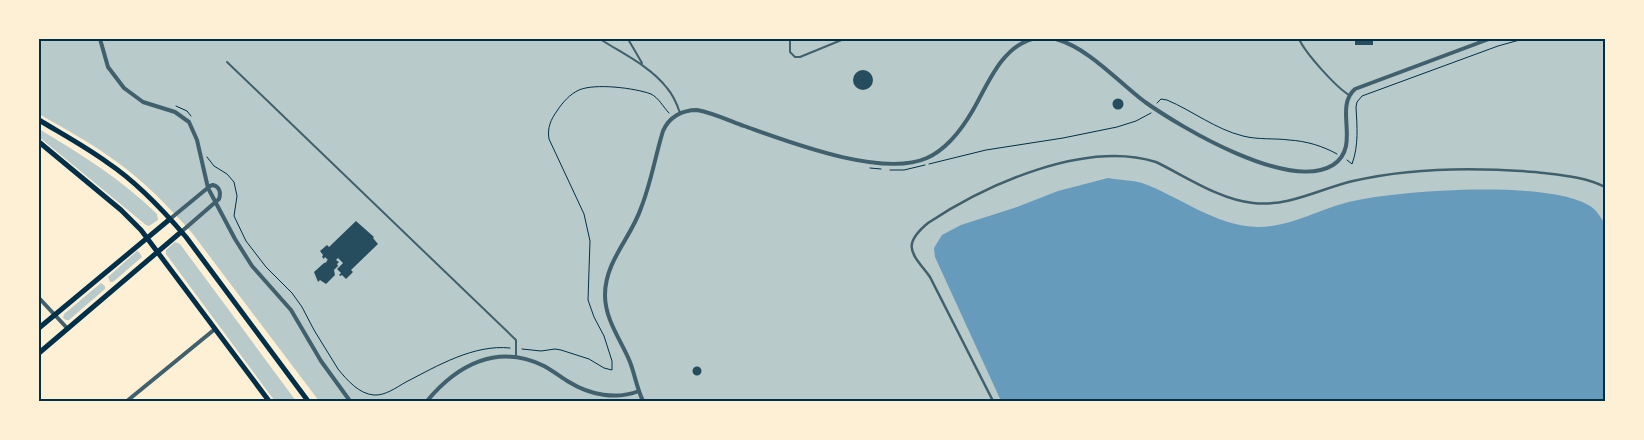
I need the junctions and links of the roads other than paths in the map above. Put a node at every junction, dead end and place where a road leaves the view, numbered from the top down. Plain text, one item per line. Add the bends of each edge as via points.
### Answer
1 (100, 39) edge
2 (600, 39) edge
3 (628, 39) edge
4 (790, 39) edge
5 (844, 39) edge
6 (1032, 39) edge
7 (1056, 39) edge
8 (1299, 39) edge
9 (1489, 39) edge
10 (227, 62) dead end
11 (643, 65) junction
12 (1349, 95) junction
13 (680, 113) junction
14 (39, 120) edge
15 (39, 142) edge
16 (1605, 187) edge
17 (208, 188) junction
18 (215, 204) junction
19 (170, 219) junction
20 (181, 232) junction
21 (146, 237) junction
22 (157, 252) junction
23 (39, 298) edge
24 (54, 315) junction
25 (39, 328) edge
26 (67, 328) junction
27 (215, 329) junction
28 (39, 353) edge
29 (516, 357) junction
30 (639, 390) junction
31 (266, 400) edge
32 (127, 401) edge
33 (308, 401) edge
34 (350, 401) edge
35 (427, 401) edge
36 (643, 401) edge
37 (993, 401) edge

1 - 17 street via 108,67 124,88 143,102 175,112 189,122
2 - 11 lane
3 - 11 lane
4 - 5 lane via 790,52 800,57
6 - 13 street via 1007,54 969,117 948,143 934,154 910,163 881,164 854,159 703,111
7 - 12 street via 1082,52 1181,125 1246,157 1286,170 1318,170 1342,156 1347,143
8 - 12 lane via 1309,55
9 - 12 street via 1365,84
10 - 29 lane via 516,340
11 - 13 lane via 668,89
13 - 30 street via 668,122 663,131 642,208 614,259 606,284 608,316 629,359
14 - 19 main road via 118,170
15 - 21 main road via 122,212
16 - 37 street via 1584,179 1550,174 1441,169 1369,178 1293,200 1266,204 1232,199 1144,158 1101,156 1049,166 987,188 928,223 913,240 915,260 930,277
17 - 18 street
17 - 18 street via 213,185 220,191
17 - 19 street
18 - 20 street
18 - 34 street via 252,266 291,310 321,361
19 - 20 main road
19 - 21 main road
20 - 22 main road
20 - 33 main road
21 - 22 main road
21 - 24 main road
22 - 26 main road
22 - 27 main road
23 - 24 street
24 - 25 main road
24 - 26 street
26 - 28 main road
27 - 31 main road
27 - 32 street
29 - 30 street via 543,366 589,391 618,396
29 - 35 street via 488,358 463,368
30 - 36 street

